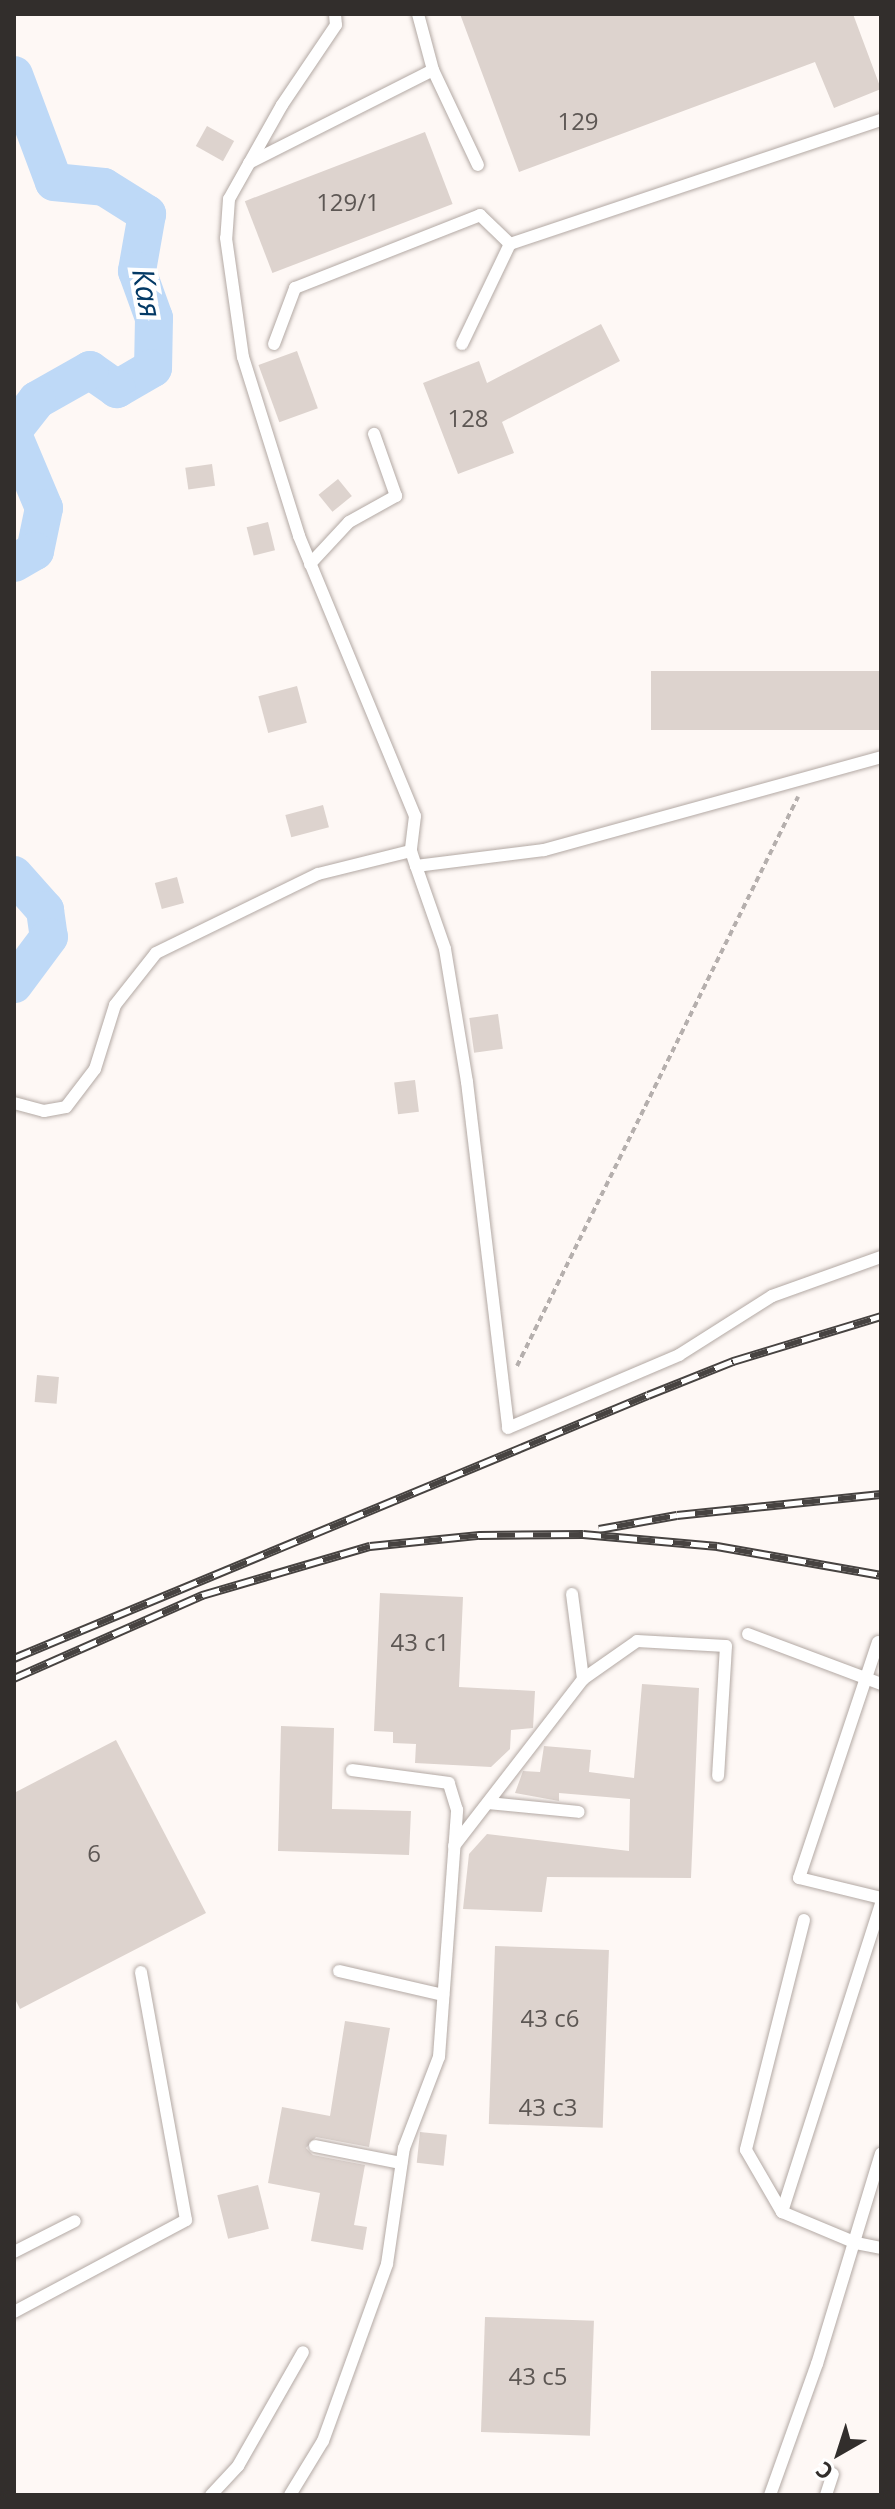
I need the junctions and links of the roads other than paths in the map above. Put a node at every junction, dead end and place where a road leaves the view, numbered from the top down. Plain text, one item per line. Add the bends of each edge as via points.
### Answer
1 (335, 14) edge
2 (418, 14) edge
3 (433, 70) junction
4 (881, 120) edge
5 (249, 163) junction
6 (478, 165) dead end
7 (510, 244) junction
8 (274, 344) dead end
9 (462, 344) dead end
10 (374, 434) dead end
11 (310, 564) junction
12 (881, 757) edge
13 (411, 851) junction
14 (416, 866) junction
15 (14, 1103) edge
16 (881, 1257) edge
17 (572, 1594) dead end
18 (748, 1634) dead end
19 (878, 1642) dead end
20 (866, 1678) junction
21 (583, 1679) junction
22 (881, 1684) edge
23 (352, 1770) dead end
24 (718, 1776) dead end
25 (488, 1803) junction
26 (579, 1812) dead end
27 (454, 1846) junction
28 (881, 1900) edge
29 (804, 1920) dead end
30 (339, 1971) dead end
31 (141, 1972) dead end
32 (443, 1995) junction
33 (315, 2146) dead end
34 (881, 2154) edge
35 (401, 2163) junction
36 (782, 2212) junction
37 (75, 2221) dead end
38 (856, 2243) junction
39 (881, 2248) edge
40 (14, 2252) edge
41 (14, 2312) edge
42 (303, 2352) dead end
43 (833, 2474) dead end
44 (211, 2495) edge
45 (290, 2495) edge
46 (770, 2495) edge
47 (826, 2495) edge

1 - 5 lane via 336,25
2 - 3 lane
3 - 5 lane
3 - 6 lane
4 - 7 lane
5 - 11 lane via 229,199 226,238 243,357
7 - 8 lane via 480,215 295,288
7 - 9 lane
10 - 11 lane via 396,496 349,522
11 - 13 lane via 415,816
12 - 14 lane via 544,850
13 - 14 lane
13 - 15 lane via 318,874 156,953 115,1005 95,1069 66,1107 44,1111
14 - 16 lane via 445,949 467,1082 508,1428 679,1355 772,1296
17 - 21 lane
18 - 20 lane
19 - 20 lane
20 - 22 lane
20 - 28 lane via 799,1878
21 - 24 lane via 637,1641 726,1646
21 - 25 lane
23 - 27 lane via 449,1783 457,1810
25 - 26 lane
25 - 27 lane
27 - 32 lane
28 - 36 lane
29 - 36 lane via 746,2150
30 - 32 lane
31 - 41 lane via 186,2220
32 - 35 lane via 439,2057
33 - 35 lane
34 - 38 lane
35 - 45 lane via 387,2264 323,2441
36 - 38 lane
37 - 40 lane
38 - 39 lane
38 - 46 lane
42 - 44 lane via 238,2466
43 - 47 lane

